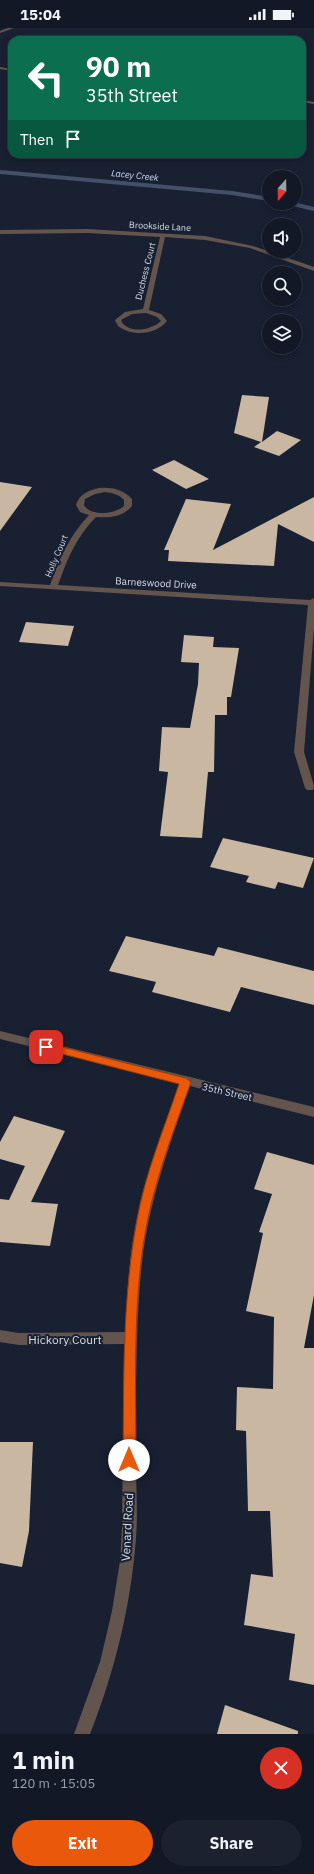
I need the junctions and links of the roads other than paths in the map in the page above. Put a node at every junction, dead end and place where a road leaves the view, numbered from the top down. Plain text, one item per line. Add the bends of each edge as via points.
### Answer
1 (12, 28) edge
2 (0, 32) edge
3 (0, 232) edge
4 (163, 236) junction
5 (314, 269) edge
6 (146, 311) junction
7 (94, 514) junction
8 (0, 584) edge
9 (53, 588) junction
10 (313, 602) edge
11 (310, 788) dead end
12 (0, 1035) edge
13 (186, 1082) junction
14 (314, 1112) edge
15 (0, 1336) edge
16 (130, 1338) junction
17 (82, 1734) edge

1 - 2 street
3 - 4 street, Brookside Lane via 80,231
4 - 5 street, Brookside Lane via 205,238 243,245
4 - 6 street, Duchess Court
6 - 6 street, Duchess Court via 122,315 118,323 124,328 138,331 152,330 162,325 162,317
7 - 7 street via 110,515 120,512 127,507 128,499 123,494 111,490 89,493 82,498 80,504 83,510
7 - 9 street, Holly Court via 72,539
8 - 9 street, Barneswood Drive
9 - 10 street, Barneswood Drive
10 - 11 street via 299,752
12 - 13 street, 35th Street
13 - 14 street, 35th Street
13 - 16 street, Venard Road via 154,1171 142,1219
15 - 16 street, Hickory Court via 19,1339
16 - 17 street, Venard Road via 129,1537 121,1599 106,1664

